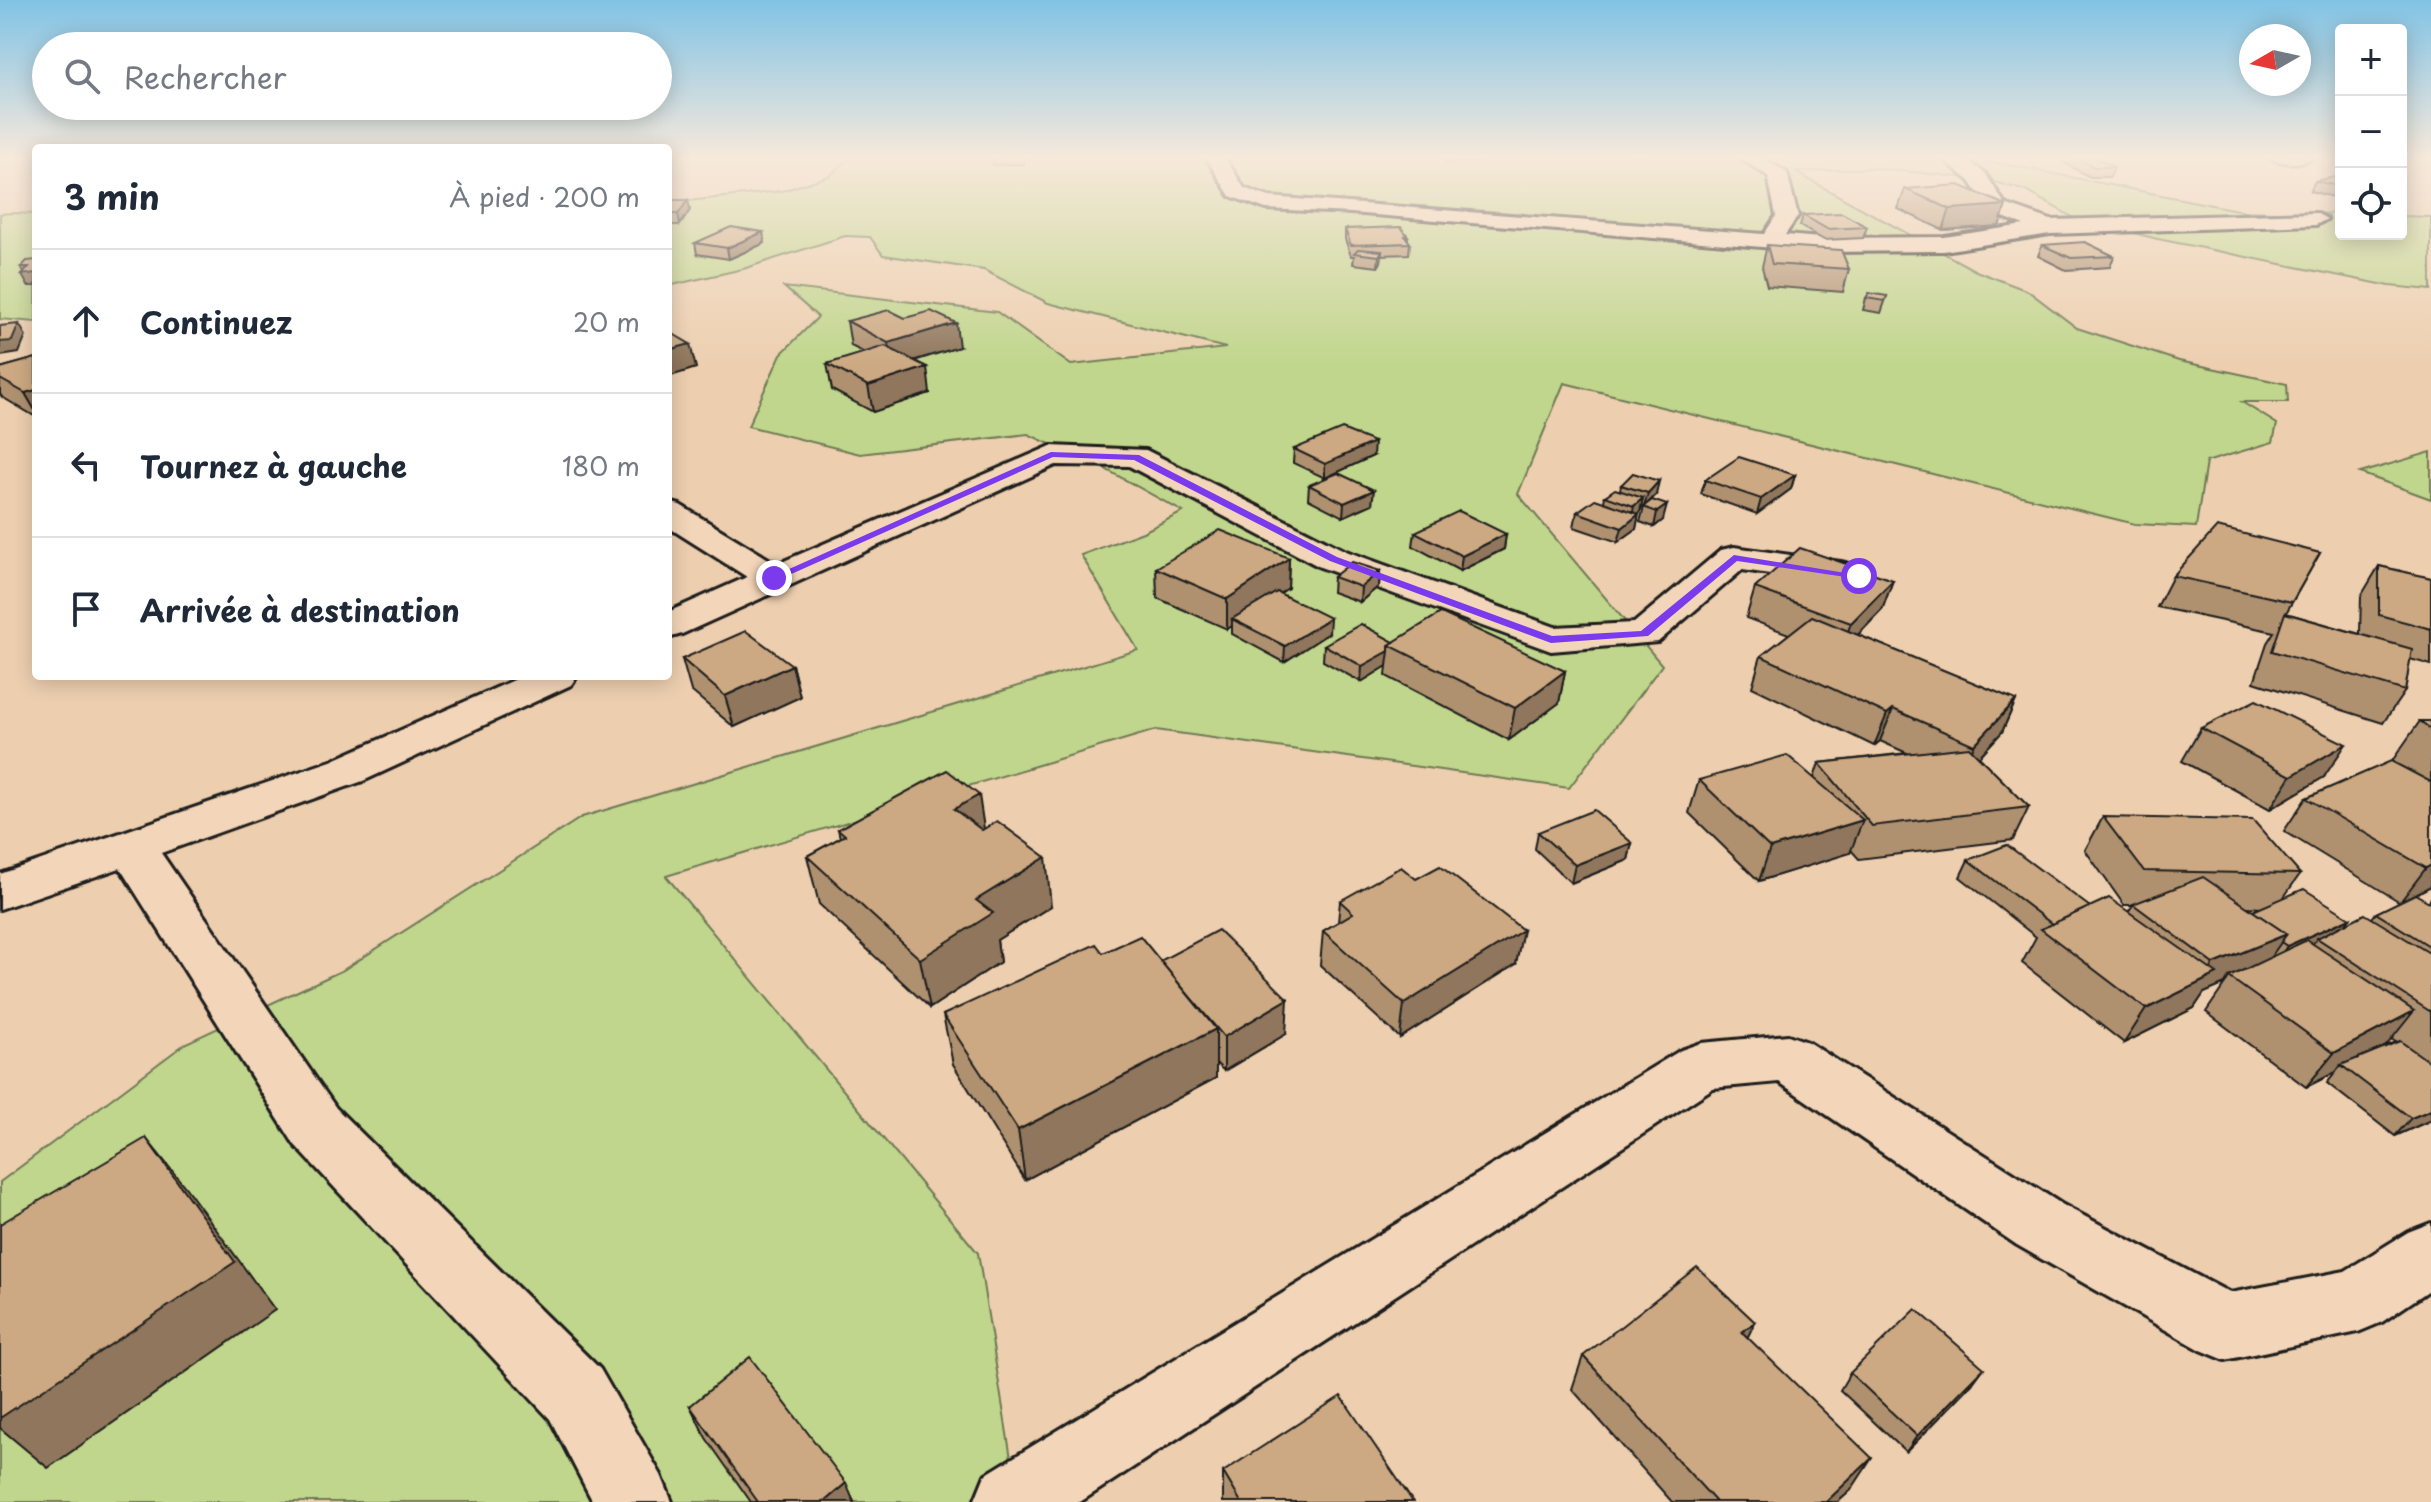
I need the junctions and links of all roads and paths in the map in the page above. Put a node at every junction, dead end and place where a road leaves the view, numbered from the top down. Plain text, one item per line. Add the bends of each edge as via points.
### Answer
1 (1581, 226) edge
2 (1780, 226) edge
3 (2080, 226) edge
4 (2050, 227) joint
5 (1771, 240) junction
6 (672, 514) edge
7 (1859, 576) edge
8 (774, 578) junction
9 (672, 624) edge
10 (548, 680) edge
11 (131, 846) junction
12 (0, 892) edge
13 (2431, 1253) edge
14 (634, 1502) edge
15 (1012, 1502) edge

1 - 5 street
2 - 5 street
3 - 4 street
4 - 5 street via 1944,244
6 - 8 street
7 - 8 street via 1734,558 1644,634 1551,639 1333,559 1135,457 1051,455
8 - 9 street
10 - 11 street via 347,771
11 - 12 street
11 - 14 street via 315,1126 575,1394
13 - 15 street via 2358,1300 2225,1327 2040,1225 1788,1058 1701,1066

